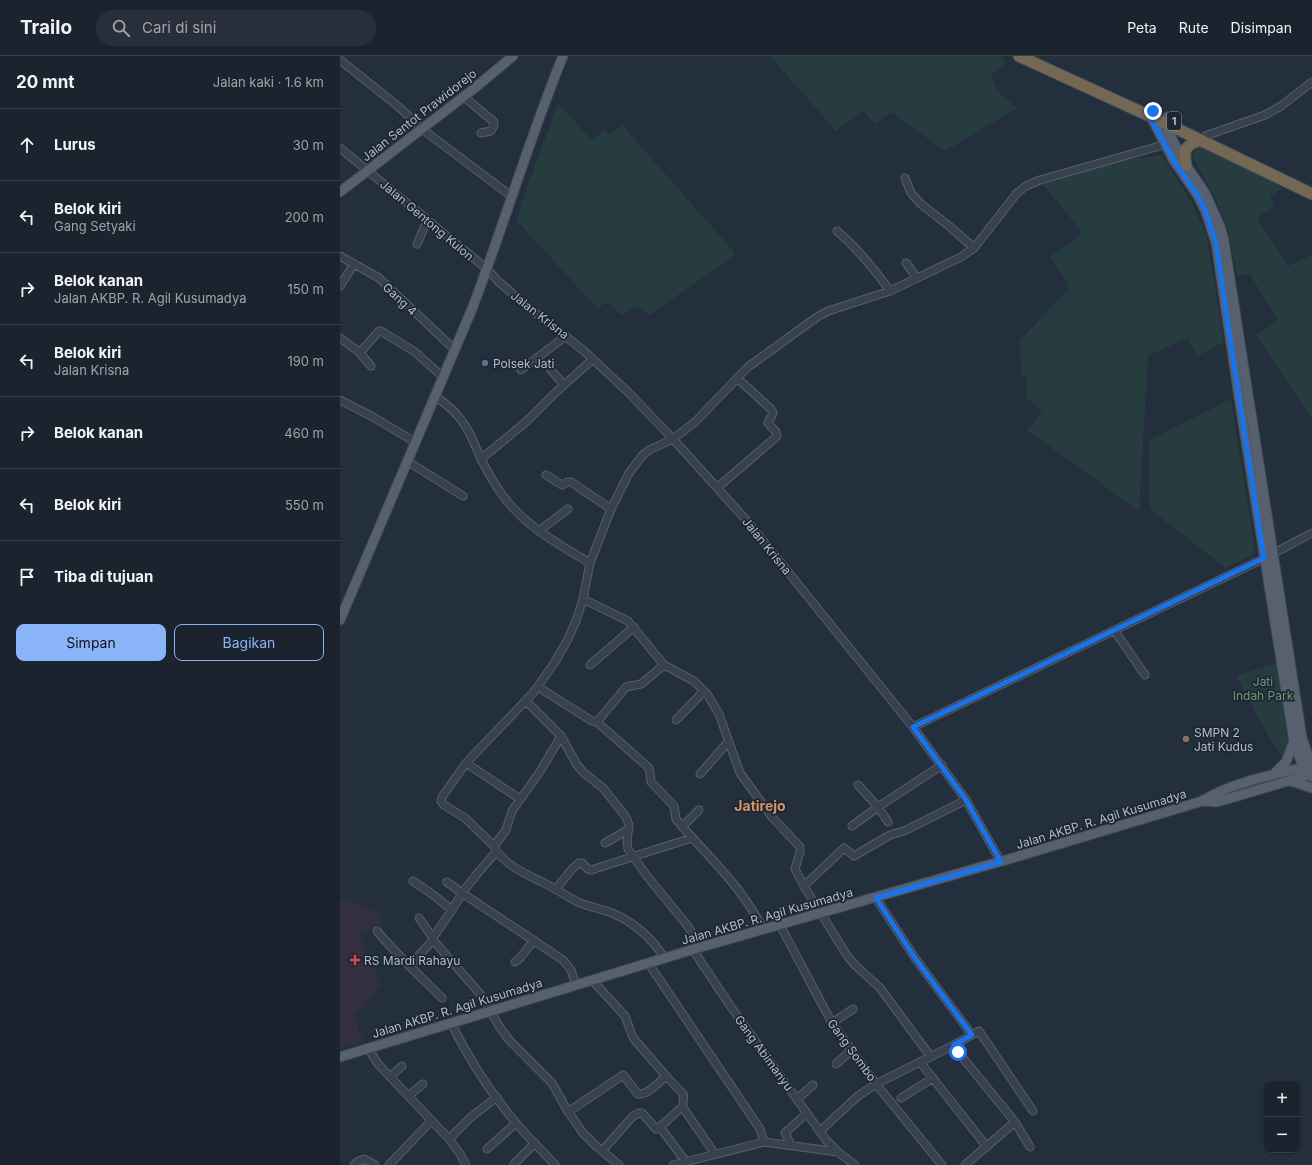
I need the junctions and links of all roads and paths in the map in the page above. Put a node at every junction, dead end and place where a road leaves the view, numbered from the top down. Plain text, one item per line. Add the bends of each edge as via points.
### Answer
1 (513, 56) edge
2 (563, 56) edge
3 (1019, 56) edge
4 (1035, 56) edge
5 (340, 60) edge
6 (1312, 82) edge
7 (464, 96) junction
8 (1152, 114) junction
9 (1166, 120) junction
10 (422, 129) junction
11 (481, 132) dead end
12 (1202, 138) junction
13 (1170, 143) junction
14 (340, 148) edge
15 (1186, 165) junction
16 (368, 171) junction
17 (905, 178) dead end
18 (1312, 187) edge
19 (340, 192) edge
20 (1312, 194) edge
21 (511, 196) junction
22 (427, 220) junction
23 (836, 231) dead end
24 (417, 244) dead end
25 (974, 248) junction
26 (340, 256) edge
27 (906, 263) dead end
28 (354, 264) junction
29 (487, 270) junction
30 (917, 278) junction
31 (340, 286) edge
32 (890, 291) junction
33 (566, 336) junction
34 (340, 338) edge
35 (455, 350) junction
36 (359, 352) junction
37 (593, 359) junction
38 (371, 366) dead end
39 (521, 370) dead end
40 (552, 370) dead end
41 (443, 377) junction
42 (737, 378) junction
43 (564, 385) junction
44 (435, 396) junction
45 (340, 400) edge
46 (673, 439) junction
47 (415, 442) junction
48 (481, 459) junction
49 (407, 461) junction
50 (546, 475) dead end
51 (718, 487) junction
52 (463, 496) dead end
53 (568, 509) dead end
54 (611, 509) junction
55 (538, 531) junction
56 (1312, 533) edge
57 (1268, 556) junction
58 (590, 562) junction
59 (583, 599) junction
60 (340, 620) edge
61 (634, 627) junction
62 (1114, 630) junction
63 (590, 665) dead end
64 (664, 665) junction
65 (1145, 675) dead end
66 (538, 687) junction
67 (704, 691) junction
68 (526, 701) junction
69 (676, 720) dead end
70 (597, 722) junction
71 (913, 727) junction
72 (1302, 734) junction
73 (561, 736) junction
74 (1294, 741) junction
75 (728, 742) junction
76 (1312, 743) edge
77 (466, 763) junction
78 (942, 765) junction
79 (1310, 770) edge
80 (700, 774) dead end
81 (1272, 775) junction
82 (1289, 781) junction
83 (858, 785) dead end
84 (1312, 788) edge
85 (520, 799) junction
86 (966, 800) junction
87 (1202, 802) junction
88 (878, 807) junction
89 (699, 810) dead end
90 (888, 822) dead end
91 (852, 826) dead end
92 (682, 827) junction
93 (629, 829) junction
94 (692, 838) junction
95 (604, 843) dead end
96 (495, 849) junction
97 (633, 856) junction
98 (1001, 862) junction
99 (412, 881) dead end
100 (448, 882) dead end
101 (804, 886) junction
102 (556, 889) junction
103 (462, 893) junction
104 (876, 898) junction
105 (452, 910) junction
106 (821, 913) junction
107 (419, 918) dead end
108 (780, 925) junction
109 (763, 929) junction
110 (377, 931) dead end
111 (433, 939) junction
112 (534, 940) junction
113 (697, 949) junction
114 (665, 958) junction
115 (515, 962) dead end
116 (649, 964) junction
117 (410, 965) junction
118 (592, 980) junction
119 (576, 985) junction
120 (442, 998) dead end
121 (853, 1009) dead end
122 (490, 1012) junction
123 (451, 1023) junction
124 (832, 1023) junction
125 (972, 1035) junction
126 (954, 1045) junction
127 (368, 1048) junction
128 (852, 1050) junction
129 (340, 1057) edge
130 (931, 1057) junction
131 (920, 1062) junction
132 (836, 1064) dead end
133 (402, 1066) dead end
134 (666, 1076) junction
135 (390, 1077) junction
136 (933, 1078) junction
137 (423, 1084) dead end
138 (876, 1084) junction
139 (813, 1085) dead end
140 (408, 1096) junction
141 (497, 1097) junction
142 (901, 1098) dead end
143 (797, 1099) junction
144 (683, 1106) junction
145 (1033, 1111) dead end
146 (568, 1112) junction
147 (807, 1113) junction
148 (431, 1121) junction
149 (1016, 1122) junction
150 (516, 1123) junction
151 (660, 1127) junction
152 (820, 1131) junction
153 (449, 1139) junction
154 (764, 1142) junction
155 (535, 1143) junction
156 (791, 1145) junction
157 (987, 1147) junction
158 (1030, 1147) dead end
159 (487, 1149) dead end
160 (602, 1151) junction
161 (838, 1152) junction
162 (715, 1154) junction
163 (686, 1162) junction
164 (514, 1164) dead end
165 (354, 1165) edge
166 (375, 1165) edge
167 (389, 1165) edge
168 (466, 1165) edge
169 (555, 1165) edge
170 (619, 1165) edge
171 (673, 1165) edge
172 (855, 1165) edge
173 (942, 1165) edge
174 (966, 1165) edge

1 - 7 main road, Jalan Sentot Prawidorejo
2 - 21 main road
3 - 8 highway, 1
4 - 8 highway, 1
5 - 10 street via 399,107
6 - 12 street via 1265,115
7 - 10 main road, Jalan Sentot Prawidorejo
7 - 11 street via 494,122 490,131
8 - 9 highway, 1
8 - 13 main road
9 - 12 highway, 1
9 - 13 main road
10 - 16 main road, Jalan Sentot Prawidorejo
10 - 21 street
12 - 15 highway via 1187,146
12 - 18 highway, 1
12 - 20 highway, 1
13 - 15 main road
13 - 25 street via 1026,186 1012,198
13 - 57 main road via 1174,161 1198,196 1216,243 1240,404
14 - 16 street, Jalan Gentong Kulon
15 - 57 main road via 1205,192 1224,241
16 - 19 main road, Jalan Sentot Prawidorejo
16 - 22 street, Jalan Gentong Kulon
17 - 25 street via 911,192 921,204
21 - 29 main road
22 - 24 street
22 - 29 street, Jalan Gentong Kulon
23 - 32 street via 848,241
25 - 30 street
26 - 28 street, Gang 4
27 - 30 street
28 - 31 street
28 - 35 street, Gang 4 via 379,278
29 - 33 street, Jalan Krisna via 529,308
29 - 35 main road
30 - 32 street
32 - 42 street via 817,317 754,362
33 - 37 street, Jalan Krisna
33 - 39 street
34 - 36 street
35 - 41 main road
36 - 38 street
36 - 41 street via 381,331 415,352
37 - 43 street
37 - 46 street, Jalan Krisna
40 - 43 street
41 - 44 main road
42 - 46 street via 700,418
42 - 51 street via 772,409 773,413 768,423 777,436
43 - 48 street via 527,421
44 - 47 main road
44 - 48 street via 461,419
45 - 47 street via 373,416
46 - 51 street, Jalan Krisna
46 - 54 street via 649,450 637,461
47 - 49 main road
48 - 55 street via 516,512
49 - 52 street
49 - 60 main road
50 - 54 street via 562,484 574,484
51 - 71 street, Jalan Krisna
53 - 55 street
54 - 58 street
55 - 58 street
56 - 57 street
57 - 62 street
57 - 72 main road
57 - 74 main road
58 - 59 street
59 - 61 street via 623,618
59 - 66 street via 567,641
61 - 63 street
61 - 64 street
62 - 65 street
62 - 71 street
64 - 67 street via 690,679
64 - 70 street via 641,684 626,687
66 - 68 street
66 - 70 street via 592,722
67 - 69 street
67 - 75 street via 716,707
68 - 73 street
68 - 77 street
70 - 92 street via 648,767 652,782 672,803 676,819
71 - 78 street, Jalan Krisna
72 - 76 main road
72 - 79 main road
73 - 85 street
73 - 93 street via 577,765 603,788 626,816
74 - 79 main road
74 - 81 main road via 1286,762
75 - 80 street
75 - 101 street via 744,780 772,817 800,847 795,869
77 - 85 street
77 - 96 street via 441,801 465,818
78 - 86 street, Jalan Krisna
78 - 88 street
79 - 81 main road, Jalan AKBP. R. Agil Kusumadya
79 - 82 main road, Jalan AKBP. R. Agil Kusumadya
81 - 87 main road, Jalan AKBP. R. Agil Kusumadya via 1217,792
82 - 84 main road
82 - 87 main road, Jalan AKBP. R. Agil Kusumadya via 1217,802
83 - 88 street
85 - 96 street
86 - 98 street, Jalan Krisna
86 - 101 street via 904,831 890,835 854,856 844,848
87 - 98 main road, Jalan AKBP. R. Agil Kusumadya
88 - 90 street
88 - 91 street
89 - 92 street
92 - 94 street
93 - 95 street
93 - 97 street via 627,845
94 - 97 street
94 - 109 street via 743,895
96 - 102 street via 516,869
96 - 103 street
97 - 102 street via 591,870 579,863
97 - 113 street, Gang Abimanyu via 686,925
98 - 104 main road, Jalan AKBP. R. Agil Kusumadya
99 - 105 street
100 - 103 street
101 - 106 street
102 - 114 street via 580,903 613,914 632,925 658,947
103 - 105 street
103 - 112 street
104 - 106 main road, Jalan AKBP. R. Agil Kusumadya
104 - 125 street via 915,958
105 - 111 street
106 - 108 main road, Jalan AKBP. R. Agil Kusumadya
106 - 130 street via 848,957 880,988
107 - 111 street
108 - 109 main road, Jalan AKBP. R. Agil Kusumadya
108 - 124 street, Gang Sombo
109 - 113 main road, Jalan AKBP. R. Agil Kusumadya
110 - 117 street via 395,953
111 - 117 street
111 - 122 street via 481,996
112 - 115 street
112 - 119 street via 563,960 571,970
113 - 114 main road, Jalan AKBP. R. Agil Kusumadya
113 - 143 street, Gang Abimanyu via 731,1007
114 - 116 main road, Jalan AKBP. R. Agil Kusumadya
116 - 118 main road, Jalan AKBP. R. Agil Kusumadya
116 - 154 street via 760,1129
117 - 120 street
118 - 119 main road, Jalan AKBP. R. Agil Kusumadya
118 - 134 street via 625,1016 632,1035
119 - 122 main road, Jalan AKBP. R. Agil Kusumadya
121 - 124 street
122 - 123 main road, Jalan AKBP. R. Agil Kusumadya
122 - 146 street via 510,1041 552,1083
123 - 127 main road, Jalan AKBP. R. Agil Kusumadya
123 - 141 street via 467,1054
124 - 128 street, Gang Sombo
125 - 126 street
125 - 145 street via 979,1031
126 - 130 street
126 - 149 street
127 - 129 main road, Jalan AKBP. R. Agil Kusumadya
127 - 135 street
128 - 132 street
128 - 138 street, Gang Sombo
130 - 131 street
131 - 136 street
131 - 138 street
133 - 135 street
134 - 144 street via 683,1094
134 - 146 street via 646,1093 638,1094 623,1075
135 - 140 street
136 - 142 street
136 - 157 street
137 - 140 street
138 - 152 street via 858,1096
138 - 173 street, Gang Sombo
139 - 143 street
140 - 148 street
141 - 150 street
141 - 153 street via 471,1117
143 - 147 street, Gang Abimanyu
144 - 151 street
144 - 162 street
146 - 160 street via 583,1133
147 - 152 street, Gang Abimanyu
147 - 156 street via 784,1133
148 - 153 street
148 - 167 street
149 - 157 street
149 - 158 street
150 - 155 street
150 - 159 street
151 - 160 street via 656,1129 642,1113 639,1113 633,1116
151 - 163 street
152 - 161 street, Gang Abimanyu via 829,1145
153 - 168 street
154 - 156 street
154 - 162 street
155 - 164 street
155 - 169 street
156 - 161 street
157 - 174 street
160 - 170 street
161 - 172 street, Gang Abimanyu
162 - 163 street
163 - 171 street
165 - 166 street via 364,1160

